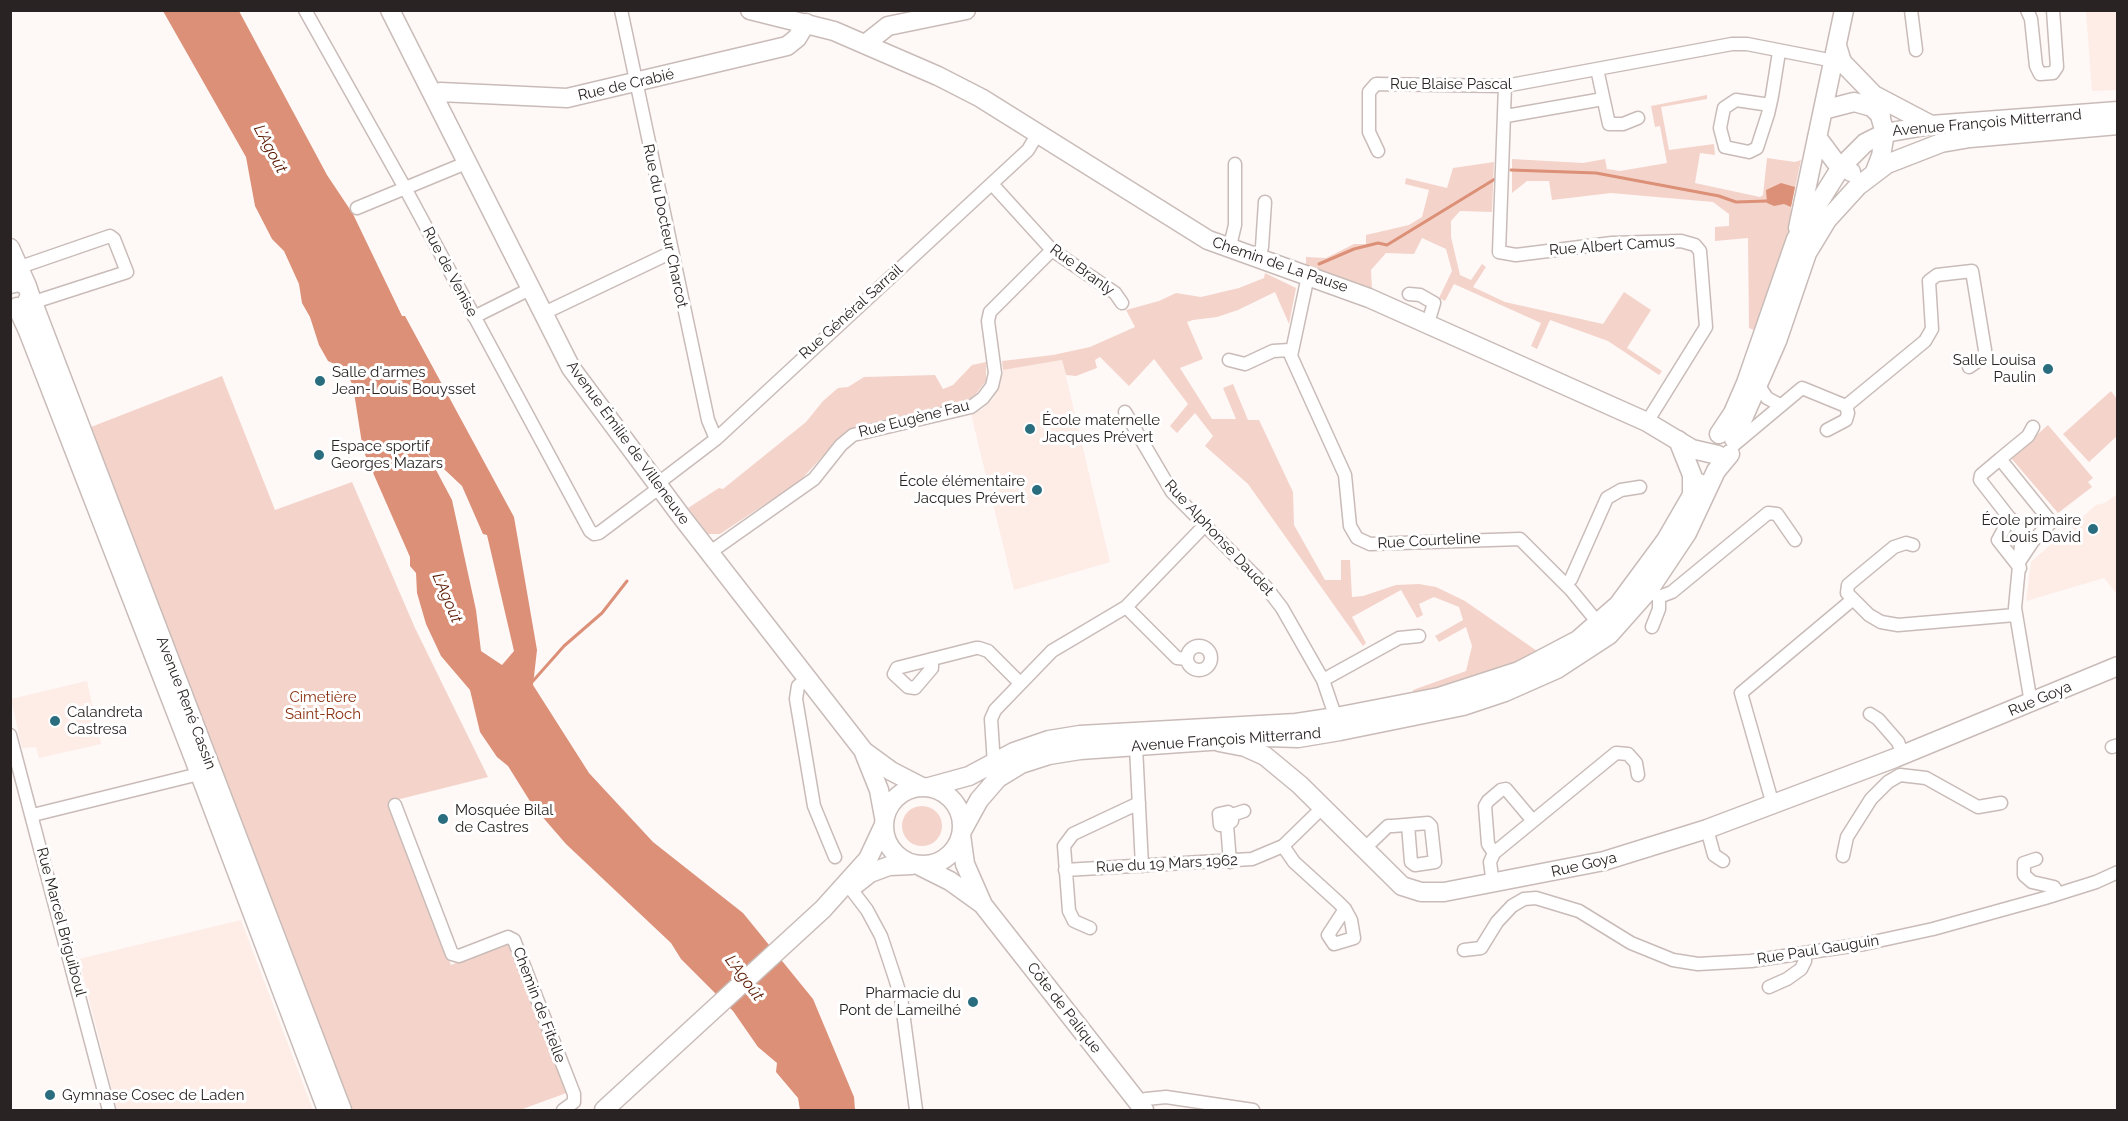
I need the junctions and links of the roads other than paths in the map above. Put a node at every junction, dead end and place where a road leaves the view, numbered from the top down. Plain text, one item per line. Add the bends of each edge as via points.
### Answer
1 (305, 10) edge
2 (390, 10) edge
3 (621, 10) edge
4 (750, 10) edge
5 (966, 10) edge
6 (1844, 10) edge
7 (1911, 10) edge
8 (2052, 10) edge
9 (2024, 12) edge
10 (806, 23) junction
11 (867, 45) junction
12 (1916, 50) dead end
13 (1779, 52) junction
14 (1838, 56) junction
15 (1598, 69) junction
16 (635, 82) junction
17 (1505, 86) junction
18 (434, 96) junction
19 (1603, 99) junction
20 (1770, 105) junction
21 (1823, 110) junction
22 (1879, 110) junction
23 (2118, 111) edge
24 (1506, 116) junction
25 (1638, 118) dead end
26 (1931, 125) junction
27 (2118, 125) edge
28 (1038, 133) junction
29 (1817, 136) junction
30 (1378, 151) dead end
31 (466, 163) junction
32 (1235, 164) dead end
33 (1841, 167) junction
34 (1874, 174) junction
35 (992, 184) junction
36 (405, 188) junction
37 (1265, 202) dead end
38 (357, 208) dead end
39 (1796, 239) junction
40 (1052, 250) junction
41 (1229, 250) junction
42 (672, 252) junction
43 (1258, 260) junction
44 (1308, 276) junction
45 (19, 284) edge
46 (530, 289) junction
47 (1409, 294) dead end
48 (1122, 303) dead end
49 (542, 314) junction
50 (474, 316) junction
51 (1428, 323) junction
52 (1290, 350) junction
53 (1229, 360) dead end
54 (1969, 367) dead end
55 (1757, 383) junction
56 (1780, 405) junction
57 (1846, 406) junction
58 (1125, 411) dead end
59 (1647, 422) junction
60 (2033, 427) dead end
61 (1827, 430) dead end
62 (1677, 439) junction
63 (716, 440) junction
64 (1723, 443) junction
65 (2000, 459) junction
66 (658, 486) junction
67 (1640, 487) dead end
68 (1692, 496) junction
69 (2010, 518) junction
70 (1204, 526) junction
71 (594, 534) joint
72 (1795, 540) dead end
73 (1913, 545) dead end
74 (709, 553) junction
75 (2021, 564) junction
76 (1566, 584) junction
77 (1654, 594) junction
78 (1852, 600) junction
79 (1126, 607) junction
80 (2015, 615) junction
81 (1599, 624) junction
82 (1652, 627) dead end
83 (1419, 636) dead end
84 (932, 659) dead end
85 (1187, 659) dead end
86 (2118, 666) edge
87 (2118, 671) edge
88 (2097, 675) junction
89 (807, 679) junction
90 (1323, 680) junction
91 (1020, 683) junction
92 (2031, 703) junction
93 (1870, 714) dead end
94 (1338, 724) junction
95 (1279, 734) junction
96 (10, 735) edge
97 (1219, 742) junction
98 (1136, 747) junction
99 (863, 750) junction
100 (1265, 756) junction
101 (1899, 763) junction
102 (994, 764) junction
103 (206, 772) junction
104 (1638, 775) dead end
105 (1300, 785) junction
106 (925, 787) junction
107 (1139, 803) junction
108 (2001, 803) dead end
109 (395, 805) dead end
110 (1773, 805) junction
111 (1323, 807) junction
112 (33, 815) junction
113 (1235, 817) dead end
114 (1533, 821) junction
115 (884, 822) junction
116 (1408, 825) dead end
117 (1707, 829) junction
118 (962, 833) junction
119 (1283, 846) junction
120 (1364, 849) junction
121 (1494, 853) junction
122 (1843, 856) dead end
123 (835, 857) dead end
124 (2036, 859) dead end
125 (1723, 861) dead end
126 (1230, 862) junction
127 (916, 865) junction
128 (1142, 866) junction
129 (1065, 870) junction
130 (2118, 872) edge
131 (1520, 879) junction
132 (1493, 884) junction
133 (851, 889) junction
134 (2058, 894) junction
135 (1524, 899) junction
136 (983, 904) junction
137 (823, 909) junction
138 (1344, 909) dead end
139 (1090, 928) dead end
140 (272, 945) junction
141 (1464, 950) dead end
142 (1805, 954) junction
143 (1769, 987) dead end
144 (1143, 1104) edge
145 (109, 1110) edge
146 (327, 1110) edge
147 (342, 1110) edge
148 (563, 1110) edge
149 (604, 1110) edge
150 (916, 1110) edge
151 (1253, 1110) edge

1 - 36 street, Rue de Venise
2 - 18 street, Avenue Émilie de Villeneuve
3 - 16 street, Rue du Docteur Charcot
4 - 10 street, Chemin de La Pause
5 - 11 street via 888,26
6 - 14 street
7 - 12 street
8 - 9 street via 2057,64 2053,72 2040,74 2036,69 2031,19
10 - 11 street, Chemin de La Pause
10 - 16 street, Rue de Crabié via 787,46
11 - 28 street, Chemin de La Pause via 960,86
13 - 14 street, Rue Blaise Pascal
13 - 15 street, Rue Blaise Pascal via 1732,44
13 - 20 street
14 - 21 street
14 - 22 street
15 - 17 street, Rue Blaise Pascal
15 - 19 street
16 - 18 street, Rue de Crabié via 560,99 440,92
16 - 42 street, Rue du Docteur Charcot
17 - 24 street, Rue Albert Camus
17 - 30 street, Rue Blaise Pascal via 1373,85 1369,92 1369,132
18 - 31 street, Avenue Émilie de Villeneuve
19 - 24 street
19 - 25 street via 1609,124
20 - 20 street via 1755,151 1725,147 1720,128 1724,108 1736,100
21 - 22 street via 1848,102
21 - 29 street
22 - 26 street, Avenue François Mitterrand
22 - 26 street
22 - 33 street, Avenue François Mitterrand via 1865,143
22 - 34 street via 1881,156
23 - 26 street, Avenue François Mitterrand
24 - 59 street, Rue Albert Camus via 1498,247 1503,255 1612,243 1681,241 1700,251 1706,327
27 - 34 street, Avenue François Mitterrand via 1948,141 1914,152
28 - 35 street, Rue Général Sarrail via 1028,150
28 - 41 street, Chemin de La Pause via 1166,216
29 - 33 street
29 - 39 street
31 - 36 street
31 - 46 street, Avenue Émilie de Villeneuve
32 - 41 street via 1235,225
33 - 34 street via 1854,173
33 - 39 street, Avenue François Mitterrand
34 - 55 street, Avenue François Mitterrand via 1836,208 1812,244 1777,341
35 - 40 street, Rue Branly
35 - 63 street, Rue Général Sarrail
36 - 38 street
36 - 50 street, Rue de Venise
37 - 43 street
39 - 64 street, Avenue François Mitterrand
40 - 48 street, Rue Branly via 1115,292
40 - 74 street, Rue Eugène Fau via 990,312 995,373 983,398 971,406 861,431 847,439 826,467 803,488
41 - 43 street, Chemin de La Pause
42 - 49 street
42 - 63 street, Rue du Docteur Charcot via 710,428
43 - 44 street, Chemin de La Pause
44 - 51 street, Chemin de La Pause
44 - 52 street
45 - 45 street via 127,272 110,236
45 - 103 street, Avenue René Cassin
46 - 49 street, Avenue Émilie de Villeneuve
46 - 50 street
47 - 51 street via 1434,303
49 - 66 street, Avenue Émilie de Villeneuve via 579,382
50 - 71 street, Rue de Venise
51 - 59 street, Chemin de La Pause
52 - 53 street via 1278,350 1245,364
52 - 76 street, Rue Courteline via 1292,362 1345,475 1350,526 1357,538 1370,544 1515,537
54 - 57 street via 1984,356 1985,350 1972,272 1936,275 1929,280 1932,324 1928,337
55 - 56 street via 1767,398
55 - 64 street, Avenue François Mitterrand
56 - 57 street via 1805,388
56 - 64 street via 1757,424
57 - 61 street via 1846,420
58 - 70 street, Rue Alphonse Daudet via 1159,474
59 - 62 street, Chemin de La Pause
60 - 65 street
62 - 64 street, Chemin de La Pause via 1692,449
62 - 68 street via 1692,475
63 - 66 street, Rue Général Sarrail
64 - 68 street, Avenue François Mitterrand
64 - 77 street, Avenue François Mitterrand via 1716,471
65 - 69 street via 1978,472 1980,482
65 - 75 street via 2051,522 2033,541
66 - 71 street, Rue Général Sarrail
66 - 74 street, Avenue Émilie de Villeneuve
67 - 76 street via 1621,490 1607,498
68 - 81 street, Avenue François Mitterrand via 1641,576
69 - 75 street via 2022,534
69 - 75 street via 1999,543
70 - 79 street
70 - 90 street, Rue Alphonse Daudet via 1266,586 1301,636
72 - 77 street via 1777,514 1768,513 1672,592
73 - 78 street via 1894,547 1848,585 1847,593
74 - 89 street, Avenue Émilie de Villeneuve
75 - 80 street
76 - 81 street, Rue Courteline
77 - 82 street via 1659,609
77 - 94 street, Avenue François Mitterrand via 1599,643 1533,681 1463,706
78 - 80 street via 1875,619 1898,625
78 - 110 street via 1741,693
79 - 85 street via 1177,658
79 - 91 street via 1052,651
80 - 92 street
81 - 94 street, Avenue François Mitterrand via 1549,657 1479,687
83 - 90 street via 1399,638
84 - 91 street via 982,648
86 - 88 street, Rue Goya
87 - 88 street
88 - 92 street, Rue Goya
89 - 99 street, Avenue Émilie de Villeneuve
89 - 123 street via 795,694 809,785 820,825
90 - 94 street, Rue Alphonse Daudet
91 - 102 street via 992,714
92 - 101 street, Rue Goya
93 - 101 street via 1898,742
94 - 95 street, Avenue François Mitterrand
95 - 97 street, Avenue François Mitterrand
95 - 100 street via 1264,744
95 - 102 street, Avenue François Mitterrand via 1066,736 1030,745
95 - 105 street, Rue Goya via 1286,763
96 - 112 street, Rue Marcel Briguiboul
97 - 98 street, Avenue François Mitterrand
97 - 100 street, Rue Goya
98 - 107 street
98 - 118 street, Avenue François Mitterrand via 1066,751 1014,768 986,790
99 - 106 street, Avenue Émilie de Villeneuve via 891,771
99 - 115 street, Avenue Émilie de Villeneuve via 879,790
100 - 105 street, Rue Goya
101 - 108 street via 1978,807
101 - 110 street, Rue Goya
101 - 122 street, Rue Goya via 1847,837
102 - 106 street, Avenue François Mitterrand via 963,779
103 - 112 street
103 - 140 street, Avenue René Cassin
104 - 114 street via 1628,754 1616,753
105 - 111 street, Rue Goya
106 - 115 street via 897,796 889,805
106 - 118 street via 950,798 958,807
107 - 128 street
107 - 129 street via 1069,837 1064,850
109 - 148 street, Chemin de Fitelle via 452,954 459,956 508,937 514,940 574,1094 574,1102
110 - 117 street, Rue Goya
111 - 119 street, Rue du 19 Mars 1962
111 - 120 street, Rue Goya
112 - 145 street, Rue Marcel Briguiboul
113 - 126 street
114 - 121 street
114 - 121 street via 1506,789 1501,790 1485,806 1488,844
115 - 127 street via 888,846 903,861
115 - 137 street via 868,859
116 - 120 street via 1386,827
117 - 125 street via 1714,855
117 - 131 street, Rue Goya via 1604,861
118 - 127 street via 942,861
118 - 136 street, Côte de Palique via 965,864
119 - 126 street, Rue du 19 Mars 1962 via 1252,859
119 - 138 street via 1294,862
120 - 132 street, Rue Goya via 1396,881 1415,891 1444,892
121 - 132 street via 1490,862
124 - 134 street via 2025,863 2024,874 2032,882 2054,887
126 - 128 street, Rue du 19 Mars 1962
127 - 133 street via 901,863 877,870
127 - 136 street, Côte de Palique via 950,881
128 - 129 street, Rue du 19 Mars 1962
129 - 139 street via 1071,916
130 - 134 street, Rue Paul Gauguin
131 - 132 street, Rue Goya
131 - 135 street
133 - 137 street
133 - 150 street via 880,936 896,980
134 - 142 street, Rue Paul Gauguin via 1933,929
135 - 141 street via 1504,913 1485,945
135 - 142 street, Rue Paul Gauguin via 1545,899 1570,907 1631,943 1679,961 1725,964
136 - 144 street, Côte de Palique
137 - 149 street
140 - 146 street, Avenue René Cassin
140 - 147 street, Avenue René Cassin
142 - 143 street via 1801,969
144 - 151 street via 1166,1097

